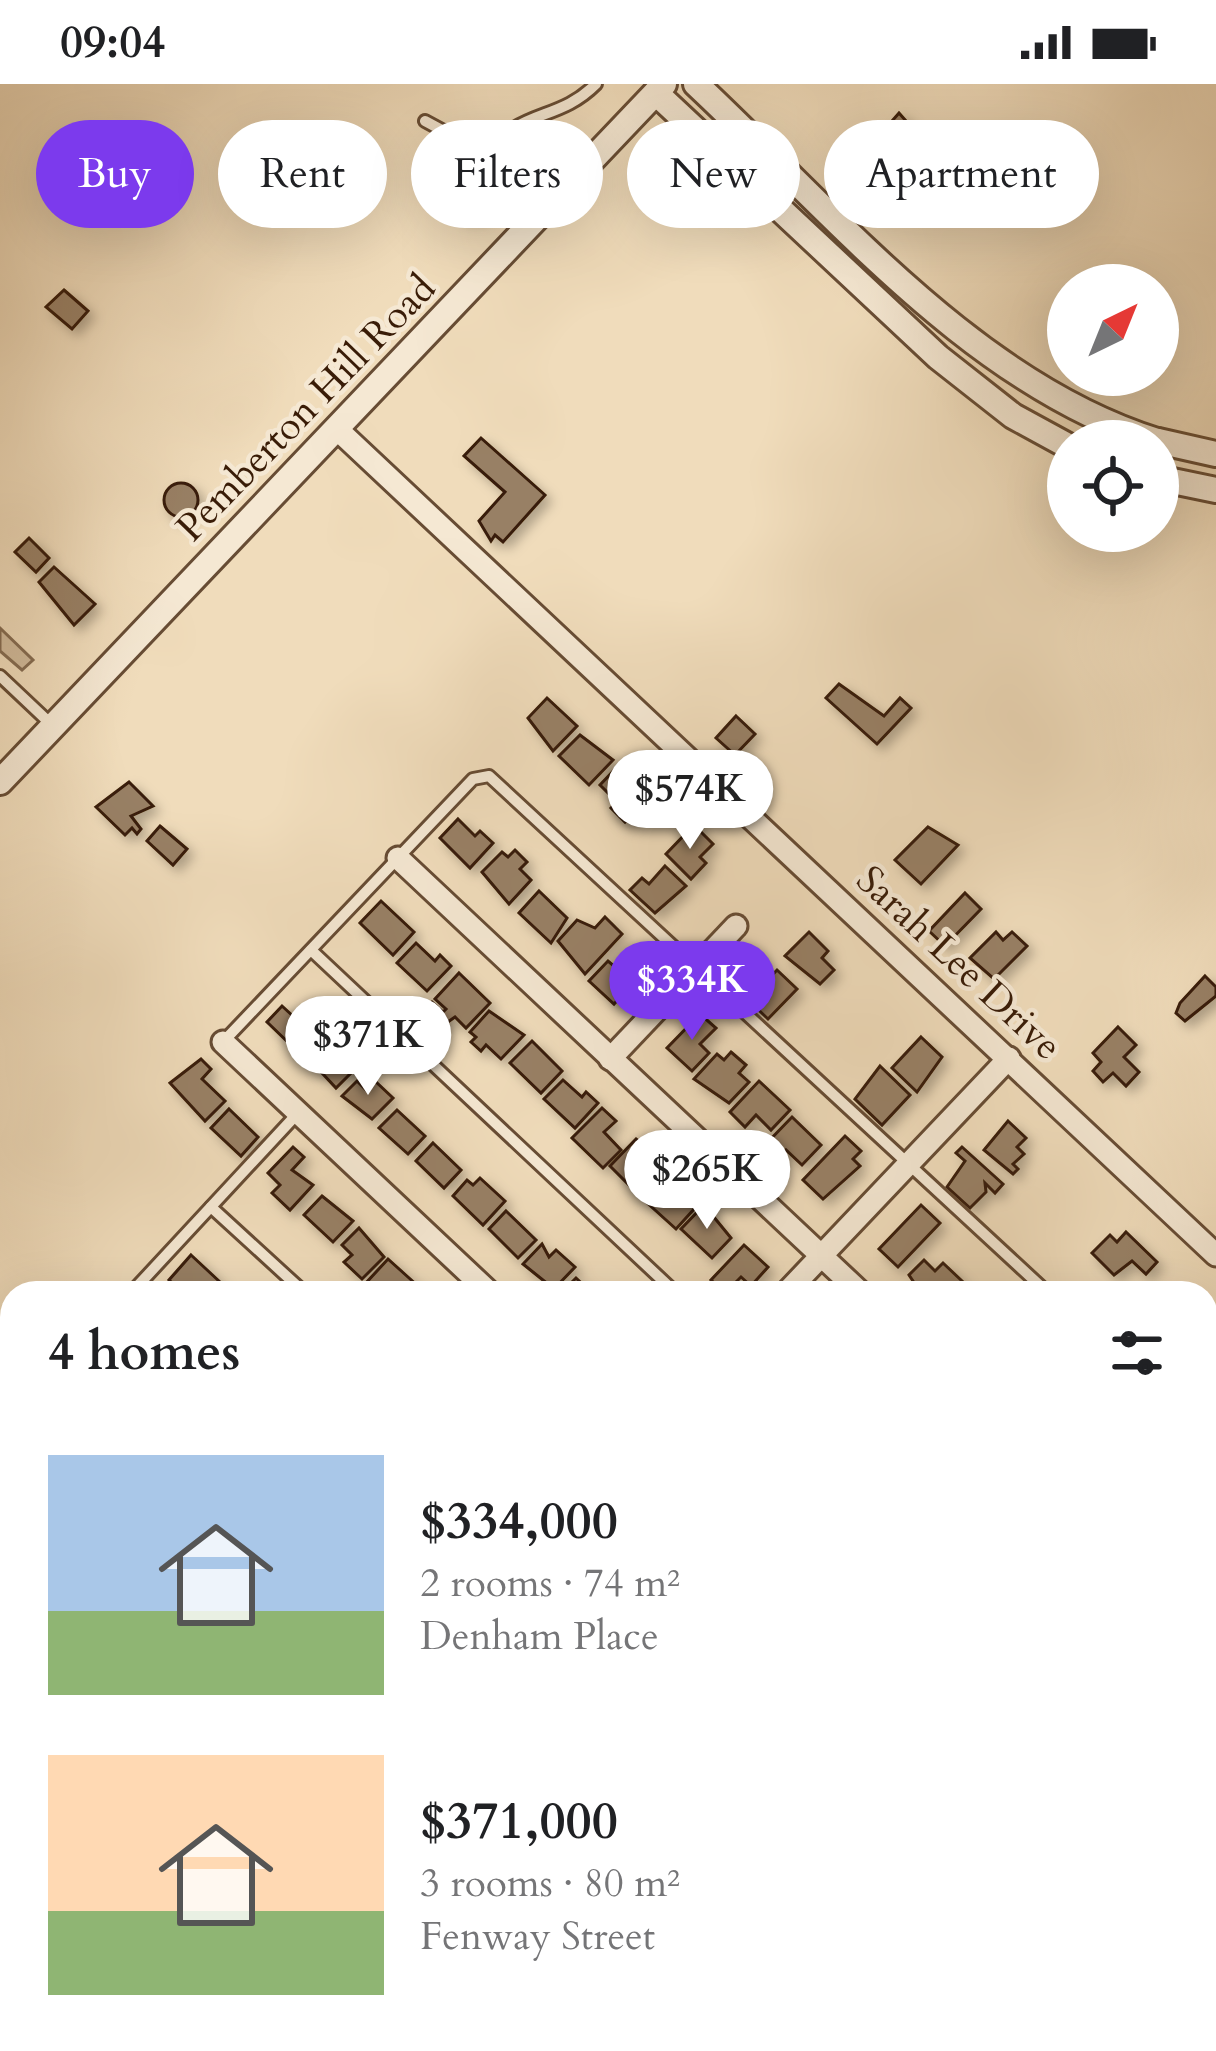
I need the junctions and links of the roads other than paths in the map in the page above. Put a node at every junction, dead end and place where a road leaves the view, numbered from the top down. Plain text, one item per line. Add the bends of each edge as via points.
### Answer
1 (596, 84) edge
2 (696, 84) edge
3 (660, 88) edge
4 (524, 120) edge
5 (603, 148) edge
6 (527, 228) edge
7 (1097, 420) edge
8 (337, 429) junction
9 (1047, 433) edge
10 (1179, 446) edge
11 (1216, 454) edge
12 (1179, 482) edge
13 (1216, 490) edge
14 (0, 676) edge
15 (53, 726) junction
16 (0, 782) edge
17 (398, 858) junction
18 (736, 926) dead end
19 (311, 950) junction
20 (695, 966) junction
21 (223, 1042) joint
22 (1009, 1058) junction
23 (610, 1059) junction
24 (300, 1112) junction
25 (908, 1162) junction
26 (211, 1207) junction
27 (821, 1255) junction
28 (1216, 1255) edge
29 (142, 1281) edge
30 (292, 1281) edge
31 (477, 1281) edge
32 (663, 1281) edge
33 (797, 1281) edge
34 (848, 1281) edge
35 (1035, 1281) edge

1 - 4 lane via 562,108
2 - 7 street via 989,357
3 - 5 street, Pemberton Hill Road
3 - 9 street via 938,357
6 - 8 street, Pemberton Hill Road
8 - 15 street, Pemberton Hill Road
8 - 22 street, Sarah Lee Drive
10 - 11 street
12 - 13 street
14 - 15 lane
15 - 16 street, Pemberton Hill Road
17 - 19 lane
17 - 20 lane via 472,779 489,776
17 - 23 street
18 - 20 street
19 - 21 lane
19 - 32 lane
20 - 23 street
20 - 25 lane
21 - 24 street
22 - 25 street
22 - 28 street, Sarah Lee Drive
23 - 27 street
24 - 26 lane
24 - 31 street
25 - 27 street
25 - 35 lane
26 - 29 lane
26 - 30 lane
27 - 33 street
27 - 34 street

